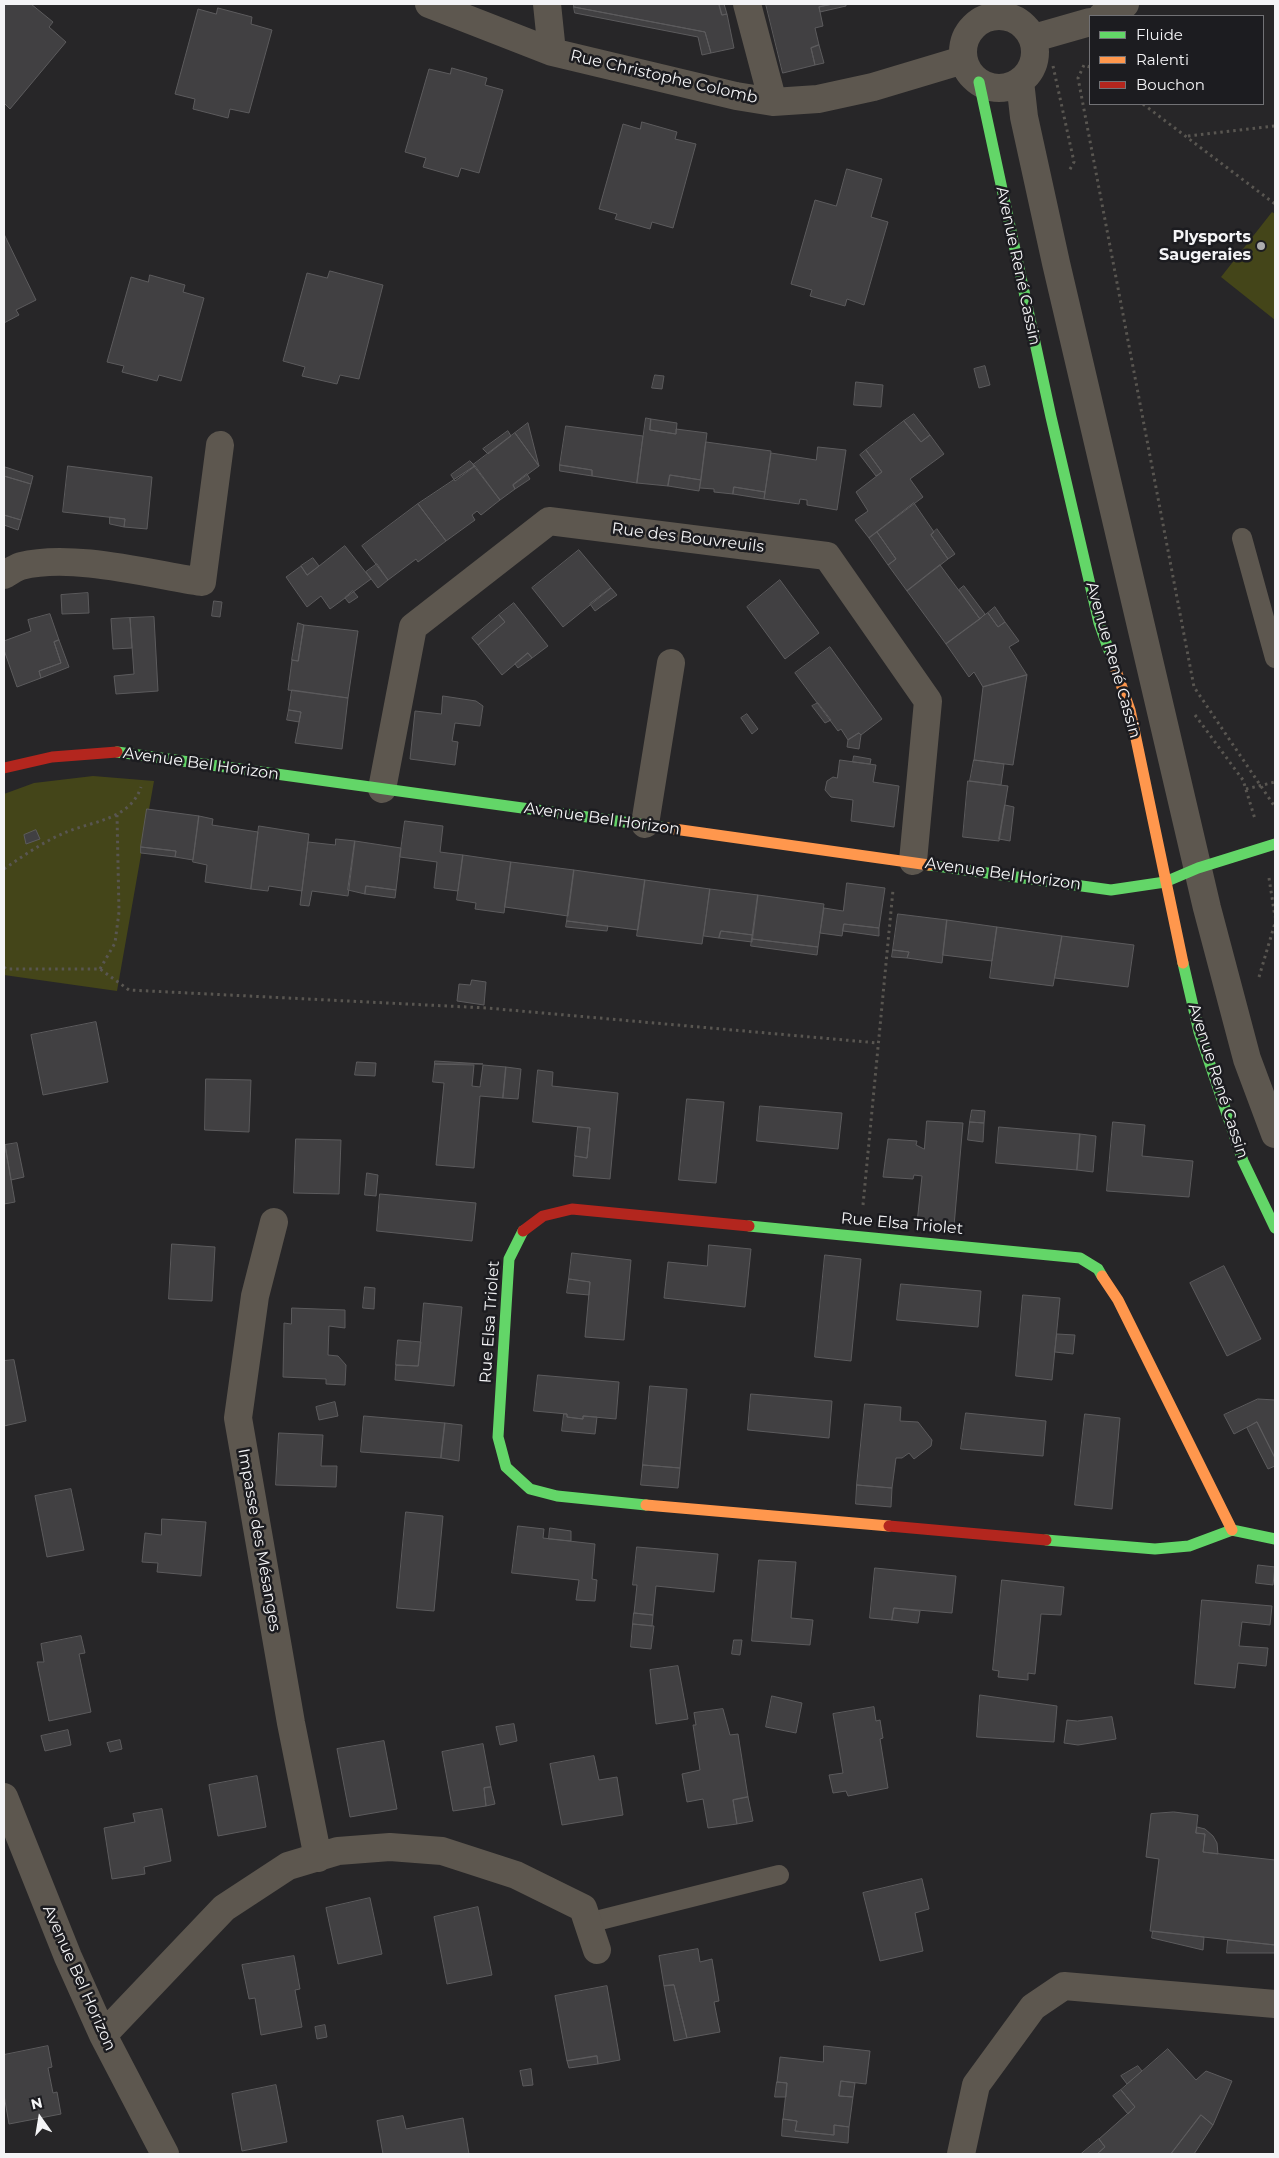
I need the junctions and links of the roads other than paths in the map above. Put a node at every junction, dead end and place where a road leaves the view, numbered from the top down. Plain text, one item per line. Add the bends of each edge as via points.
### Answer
1 (429, 4) edge
2 (548, 4) edge
3 (747, 4) edge
4 (1125, 4) edge
5 (978, 12) edge
6 (1104, 15) edge
7 (1089, 22) edge
8 (1034, 38) junction
9 (552, 52) junction
10 (963, 60) junction
11 (1020, 81) junction
12 (979, 82) junction
13 (773, 102) junction
14 (220, 445) dead end
15 (1242, 538) dead end
16 (4, 575) edge
17 (1275, 658) edge
18 (671, 663) dead end
19 (4, 766) edge
20 (382, 789) junction
21 (645, 824) junction
22 (1275, 844) edge
23 (905, 860) junction
24 (1198, 868) junction
25 (1165, 882) junction
26 (1275, 1134) edge
27 (274, 1222) dead end
28 (1275, 1228) edge
29 (1232, 1530) junction
30 (1275, 1539) edge
31 (4, 1796) edge
32 (318, 1858) junction
33 (779, 1875) dead end
34 (588, 1923) junction
35 (597, 1950) dead end
36 (1275, 2004) edge
37 (103, 2034) junction
38 (165, 2154) edge
39 (962, 2154) edge

1 - 9 street, Rue Christophe Colomb
2 - 9 street
3 - 13 street
4 - 6 street
5 - 8 street via 1011,17
5 - 10 street via 963,44
7 - 8 street
8 - 11 street via 1033,62
9 - 13 street, Rue Christophe Colomb
10 - 12 street via 971,76
10 - 13 street, Rue Christophe Colomb via 873,87 818,99
11 - 12 street via 1003,88
11 - 24 street, Avenue René Cassin via 1024,117 1056,263
12 - 25 street, Avenue René Cassin via 1051,417 1099,623 1130,710
14 - 16 street via 202,582 84,564 20,566
15 - 17 lane
18 - 21 street
19 - 20 street, Avenue Bel Horizon via 52,757 114,752
20 - 21 street, Avenue Bel Horizon
20 - 23 street, Rue des Bouvreuils via 413,627 549,521 827,556 928,701
21 - 23 street, Avenue Bel Horizon
22 - 24 street, Avenue Bel Horizon
23 - 25 street, Avenue Bel Horizon via 1111,890
24 - 25 street, Avenue Bel Horizon
24 - 26 street, Avenue René Cassin via 1247,1058
25 - 28 street, Avenue René Cassin via 1199,1032 1242,1161
27 - 32 street, Impasse des Mésanges via 255,1296 238,1418
29 - 29 street, Rue Elsa Triolet via 1118,1300 1098,1269 1080,1258 572,1209 543,1216 521,1232 509,1259 498,1437 506,1467 530,1489 556,1496 1155,1549 1189,1546
29 - 30 street
31 - 37 street, Avenue Bel Horizon via 68,1958
32 - 34 street via 338,1851 390,1847 442,1850 516,1875 583,1908
32 - 37 street via 288,1866 224,1908
33 - 34 lane
34 - 35 street
36 - 39 street via 1064,1986 1033,2007 976,2085
37 - 38 street, Avenue Bel Horizon

